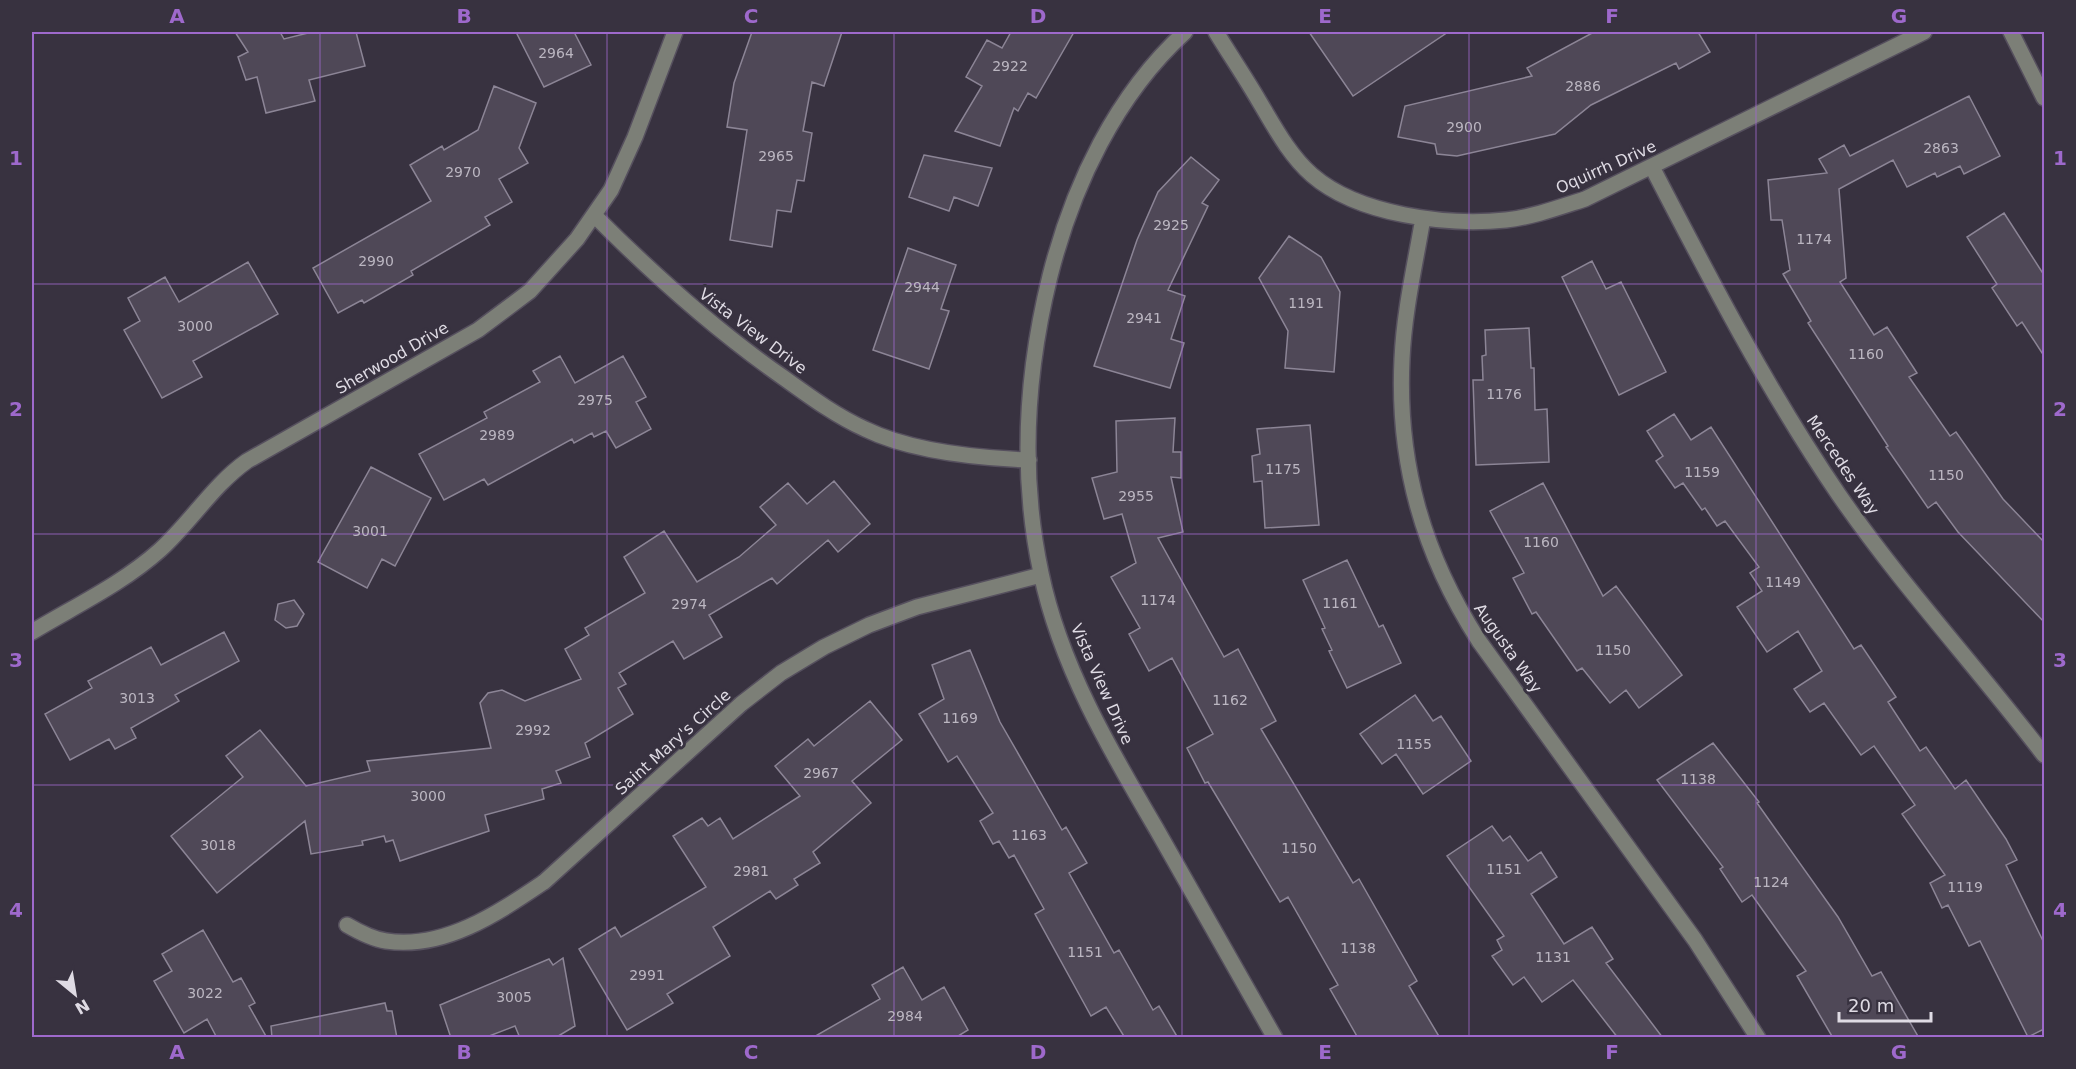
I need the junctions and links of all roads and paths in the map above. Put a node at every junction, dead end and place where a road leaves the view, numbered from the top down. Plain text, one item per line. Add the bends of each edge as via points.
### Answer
1 (675, 32) edge
2 (1185, 32) edge
3 (1215, 32) edge
4 (1924, 32) edge
5 (2011, 32) edge
6 (2044, 98) edge
7 (1652, 168) junction
8 (595, 216) junction
9 (1423, 218) junction
10 (1029, 460) junction
11 (1041, 575) junction
12 (32, 632) edge
13 (2044, 755) edge
14 (347, 925) dead end
15 (1275, 1038) edge
16 (1758, 1038) edge

1 - 8 street, Sherwood Drive via 624,164
2 - 10 street via 1131,92 1104,137 1073,204 1056,251 1042,310 1028,412
3 - 9 street, Oquirrh Drive via 1290,151 1312,175 1360,201
4 - 7 street, Oquirrh Drive
5 - 6 street
7 - 9 street, Oquirrh Drive via 1585,199 1508,220
7 - 13 street, Mercedes Way via 1754,359 1839,495 1909,589
8 - 10 street, Vista View Drive via 706,320 809,396 865,430 919,447 967,456
8 - 12 street, Sherwood Drive via 555,265 505,311 468,336 247,461 230,473 181,530 135,570
9 - 16 street, Augusta Way via 1403,347 1402,400 1410,477 1429,545 1459,610 1479,641 1695,940
10 - 11 street, Vista View Drive
11 - 14 street, Saint Mary's Circle via 917,607 824,647 781,673 741,704 544,882 470,927 447,936 405,942 384,941
11 - 15 street, Vista View Drive via 1068,658 1103,734

